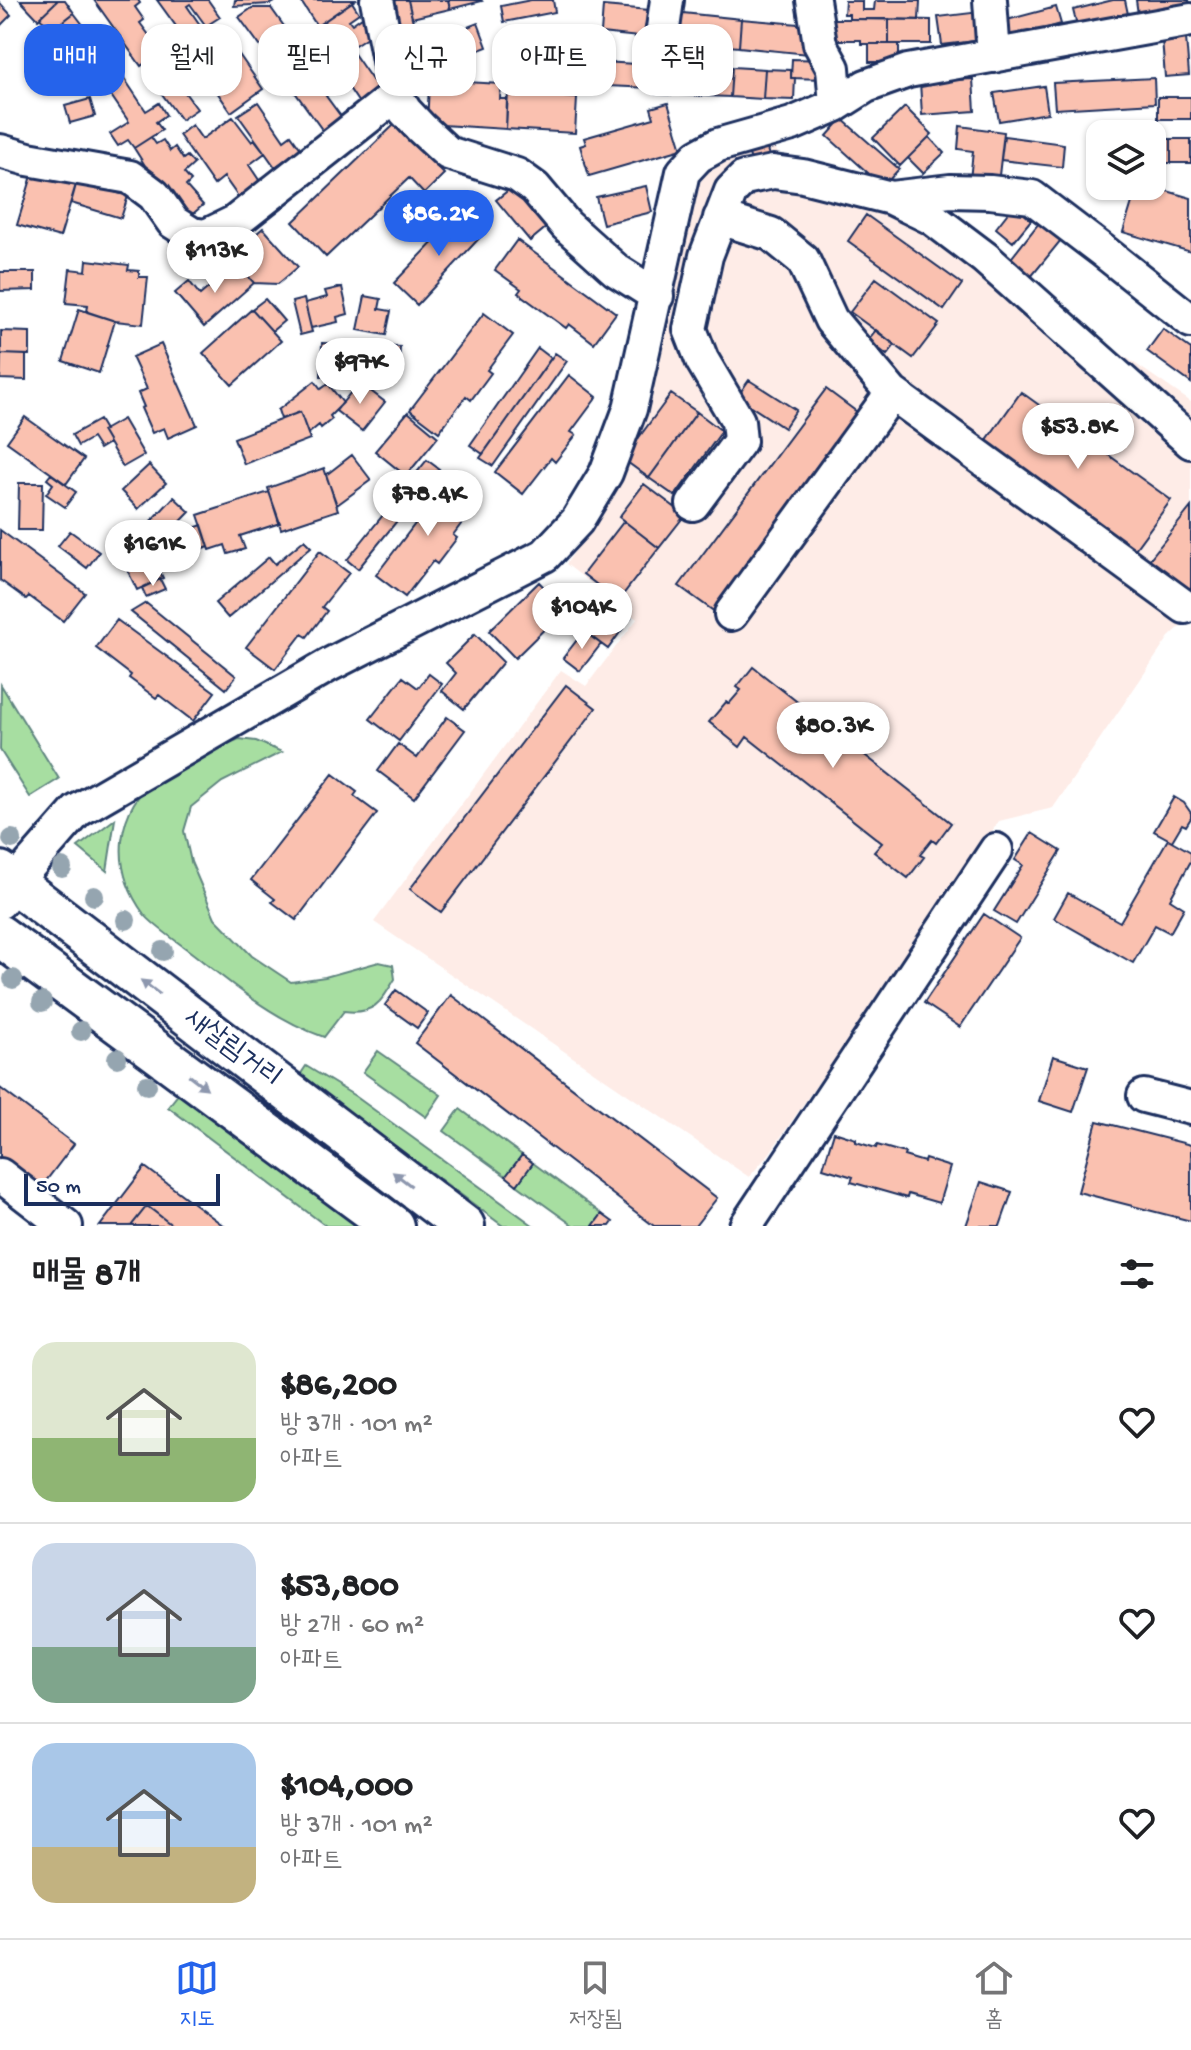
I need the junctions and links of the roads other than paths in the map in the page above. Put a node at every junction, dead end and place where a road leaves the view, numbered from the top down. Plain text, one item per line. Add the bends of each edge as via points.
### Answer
1 (377, 0) edge
2 (667, 0) edge
3 (813, 0) edge
4 (990, 0) edge
5 (1191, 20) edge
6 (382, 24) edge
7 (664, 24) edge
8 (994, 56) junction
9 (395, 96) edge
10 (397, 96) edge
11 (836, 105) junction
12 (0, 151) edge
13 (891, 198) junction
14 (720, 218) junction
15 (653, 311) junction
16 (1191, 321) edge
17 (690, 329) junction
18 (892, 393) junction
19 (1191, 442) edge
20 (693, 504) dead end
21 (1185, 607) dead end
22 (731, 614) dead end
23 (996, 850) dead end
24 (5, 886) edge
25 (0, 936) edge
26 (1144, 1096) dead end
27 (1191, 1108) edge
28 (0, 1175) edge
29 (66, 1226) edge
30 (393, 1226) edge
31 (464, 1226) edge
32 (746, 1226) edge

1 - 6 street
2 - 7 street
3 - 11 street via 820,44 833,68
4 - 8 street
5 - 8 street
8 - 11 street via 908,71 866,86
9 - 12 street via 235,222 206,236 173,222 154,195 130,177
10 - 15 street via 448,153 517,175 535,188
11 - 15 street via 718,145 683,172
13 - 14 street via 773,172 744,178 731,191
13 - 16 street via 950,191 1032,197
13 - 19 street via 932,218 985,258
14 - 17 street
14 - 18 street via 771,234 803,260 831,320
15 - 17 street via 666,329
15 - 24 street via 630,409 606,473 577,521 545,555 329,665 77,811
17 - 20 street via 738,421 740,441
18 - 21 street
18 - 22 street
23 - 32 street
31 -> 24 main road, 새살림거리
25 -> 30 main road, 새살림거리
26 - 27 street
28 - 29 street

